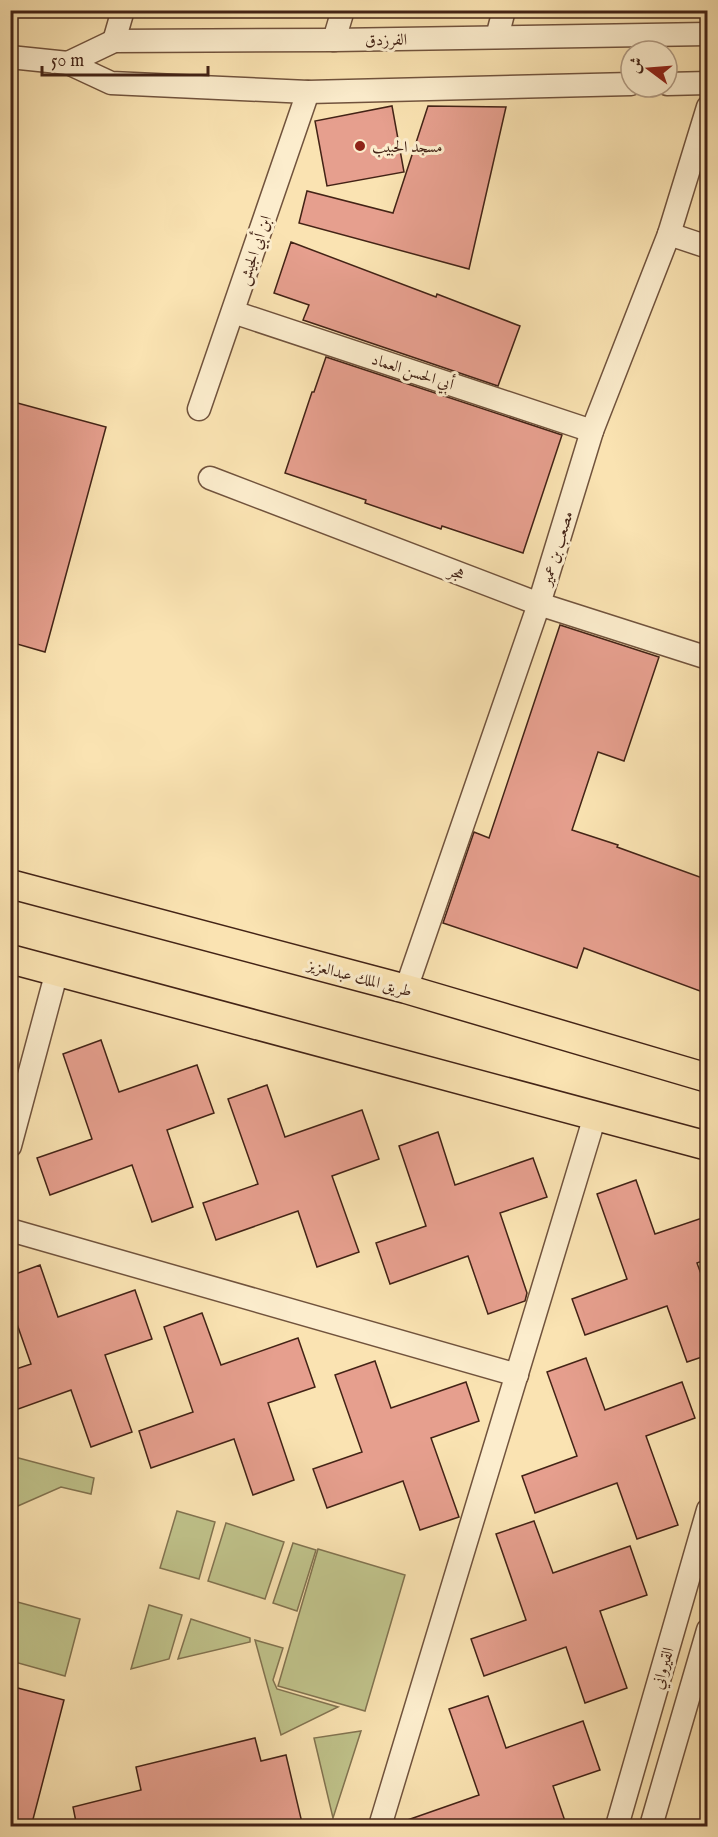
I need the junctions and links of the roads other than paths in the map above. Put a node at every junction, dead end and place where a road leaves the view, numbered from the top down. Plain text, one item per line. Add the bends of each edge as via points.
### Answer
1 (123, 10) edge
2 (343, 10) edge
3 (504, 10) edge
4 (708, 34) edge
5 (496, 37) junction
6 (334, 40) junction
7 (114, 41) junction
8 (10, 57) edge
9 (68, 63) junction
10 (708, 83) edge
11 (619, 84) edge
12 (679, 84) edge
13 (308, 92) junction
14 (708, 107) edge
15 (669, 234) junction
16 (708, 247) edge
17 (233, 312) junction
18 (199, 409) dead end
19 (592, 431) junction
20 (210, 478) dead end
21 (539, 604) junction
22 (708, 658) edge
23 (10, 884) edge
24 (10, 959) edge
25 (57, 971) junction
26 (406, 989) junction
27 (708, 1078) edge
28 (595, 1116) junction
29 (10, 1146) edge
30 (708, 1146) edge
31 (10, 1230) edge
32 (517, 1375) junction
33 (708, 1510) edge
34 (708, 1630) edge
35 (380, 1827) edge
36 (617, 1827) edge
37 (651, 1827) edge

1 - 7 street
2 - 6 street
3 - 5 street
4 - 5 street, الفرزدق
5 - 6 street, الفرزدق
6 - 7 street, الفرزدق
7 - 9 street, الفرزدق
8 - 9 street
9 - 13 street via 111,83
10 - 12 street
11 - 13 street
13 - 17 street, ابن أبي الجيش
14 - 15 street, مصعب بن عمير
15 - 16 street
15 - 19 street, مصعب بن عمير
17 - 18 street, ابن أبي الجيش
17 - 19 street, أبي الحسن العماد
19 - 21 street, مصعب بن عمير
20 - 21 street, هجر
21 - 22 street, هجر
21 - 26 street, مصعب بن عمير
23 - 26 main road, طريق الملك عبدالعزيز
24 - 25 main road
25 - 28 main road
25 - 29 street
26 - 27 main road, طريق الملك عبدالعزيز
28 - 30 main road
28 - 32 street
31 - 32 street
32 - 35 street
33 - 36 street, القيرواني
34 - 37 street, القيرواني

